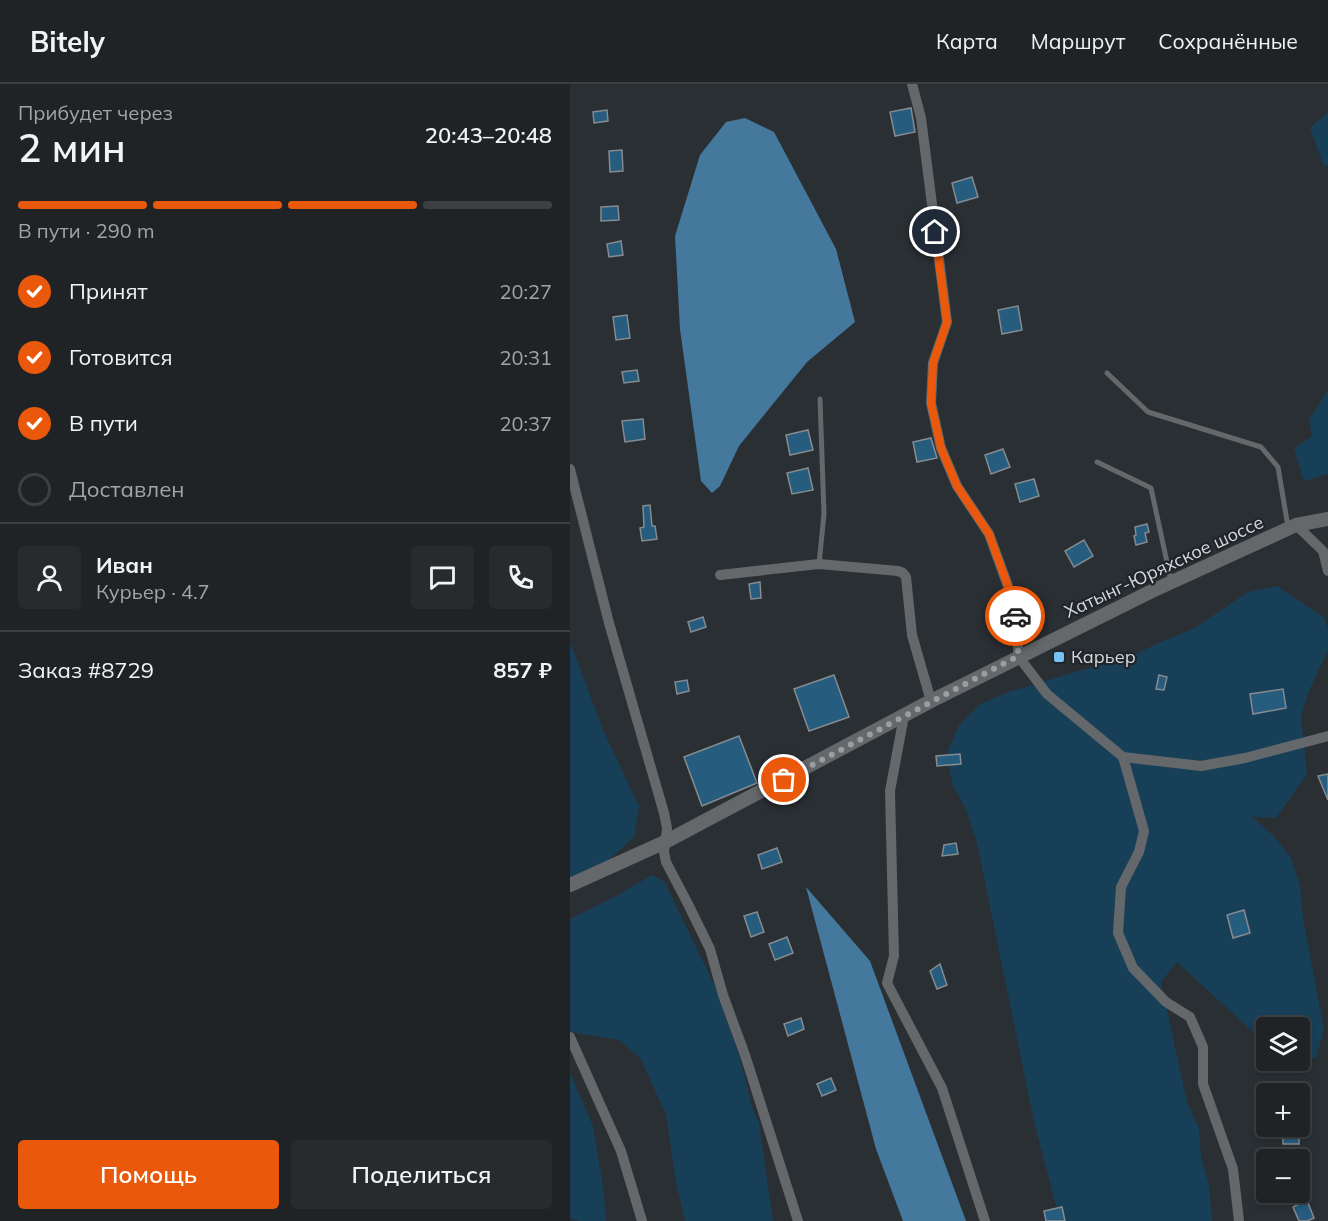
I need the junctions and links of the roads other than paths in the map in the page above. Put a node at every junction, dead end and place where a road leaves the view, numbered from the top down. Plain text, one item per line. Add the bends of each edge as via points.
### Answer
1 (912, 84) edge
2 (1107, 373) dead end
3 (820, 399) dead end
4 (1097, 462) dead end
5 (570, 469) edge
6 (1328, 519) edge
7 (1292, 527) junction
8 (819, 564) junction
9 (1328, 571) edge
10 (720, 575) dead end
11 (1172, 582) junction
12 (1018, 656) junction
13 (931, 701) junction
14 (904, 716) junction
15 (1328, 736) edge
16 (1123, 757) junction
17 (664, 842) junction
18 (570, 885) edge
19 (570, 1037) edge
20 (642, 1221) edge
21 (798, 1221) edge
22 (985, 1221) edge
23 (1239, 1221) edge

1 - 12 street via 921,118 947,322 933,363 931,403 941,448 957,486 989,534 1013,600
2 - 7 lane via 1148,412 1261,447 1278,467
3 - 8 lane via 824,514
4 - 11 lane via 1151,488
5 - 17 street via 664,813
6 - 7 street, Хатынг-Юряхское шоссе
7 - 9 street via 1323,551
7 - 11 street, Хатынг-Юряхское шоссе
8 - 10 street
8 - 13 street via 903,573 912,635
11 - 12 street, Хатынг-Юряхское шоссе
12 - 13 street, Хатынг-Юряхское шоссе
12 - 16 street via 1047,694
13 - 14 street, Хатынг-Юряхское шоссе
14 - 17 street, Хатынг-Юряхское шоссе
14 - 22 street via 890,791 894,956 887,984 942,1088
15 - 16 street via 1201,766
16 - 23 street via 1144,831 1139,852 1120,887 1118,933 1133,968 1166,1002 1190,1017 1203,1047 1203,1084 1233,1169
17 - 18 street, Хатынг-Юряхское шоссе
17 - 21 street via 666,862 710,949
19 - 20 street via 621,1151

